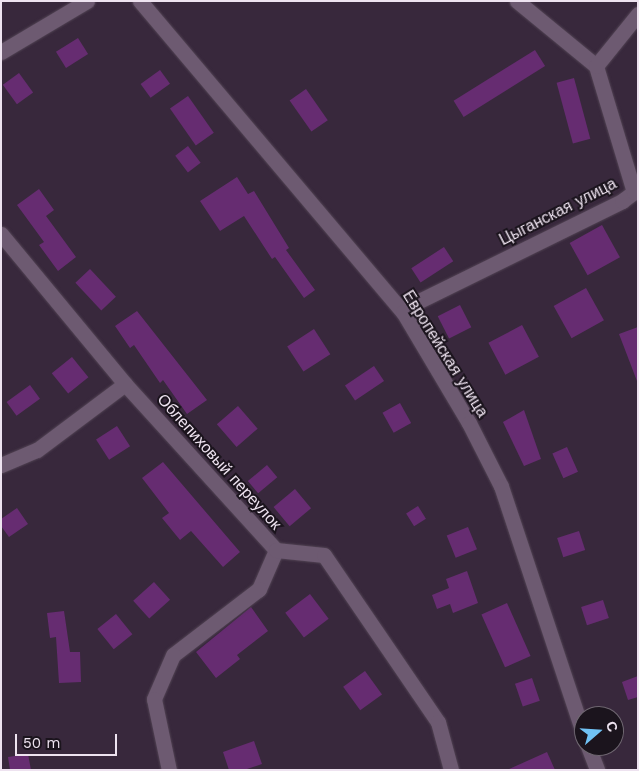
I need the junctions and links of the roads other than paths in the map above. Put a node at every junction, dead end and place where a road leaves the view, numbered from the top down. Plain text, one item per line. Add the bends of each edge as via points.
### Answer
1 (86, 1) edge
2 (140, 1) edge
3 (517, 1) edge
4 (638, 14) edge
5 (1, 52) edge
6 (596, 66) junction
7 (1, 234) edge
8 (403, 312) junction
9 (125, 384) junction
10 (1, 464) edge
11 (276, 550) junction
12 (574, 706) edge
13 (592, 756) edge
14 (169, 770) edge
15 (451, 770) edge
16 (597, 770) edge

1 - 5 street
2 - 8 street, Европейская улица
3 - 6 street
4 - 6 street
6 - 8 street, Цыганская улица via 634,192
7 - 9 street, Облепиховый переулок
8 - 12 street, Европейская улица via 501,486
9 - 10 street via 37,450
9 - 11 street, Облепиховый переулок
11 - 14 street, Облепиховый переулок via 258,589 173,655 154,699
11 - 15 street via 324,555 438,722
13 - 16 street

